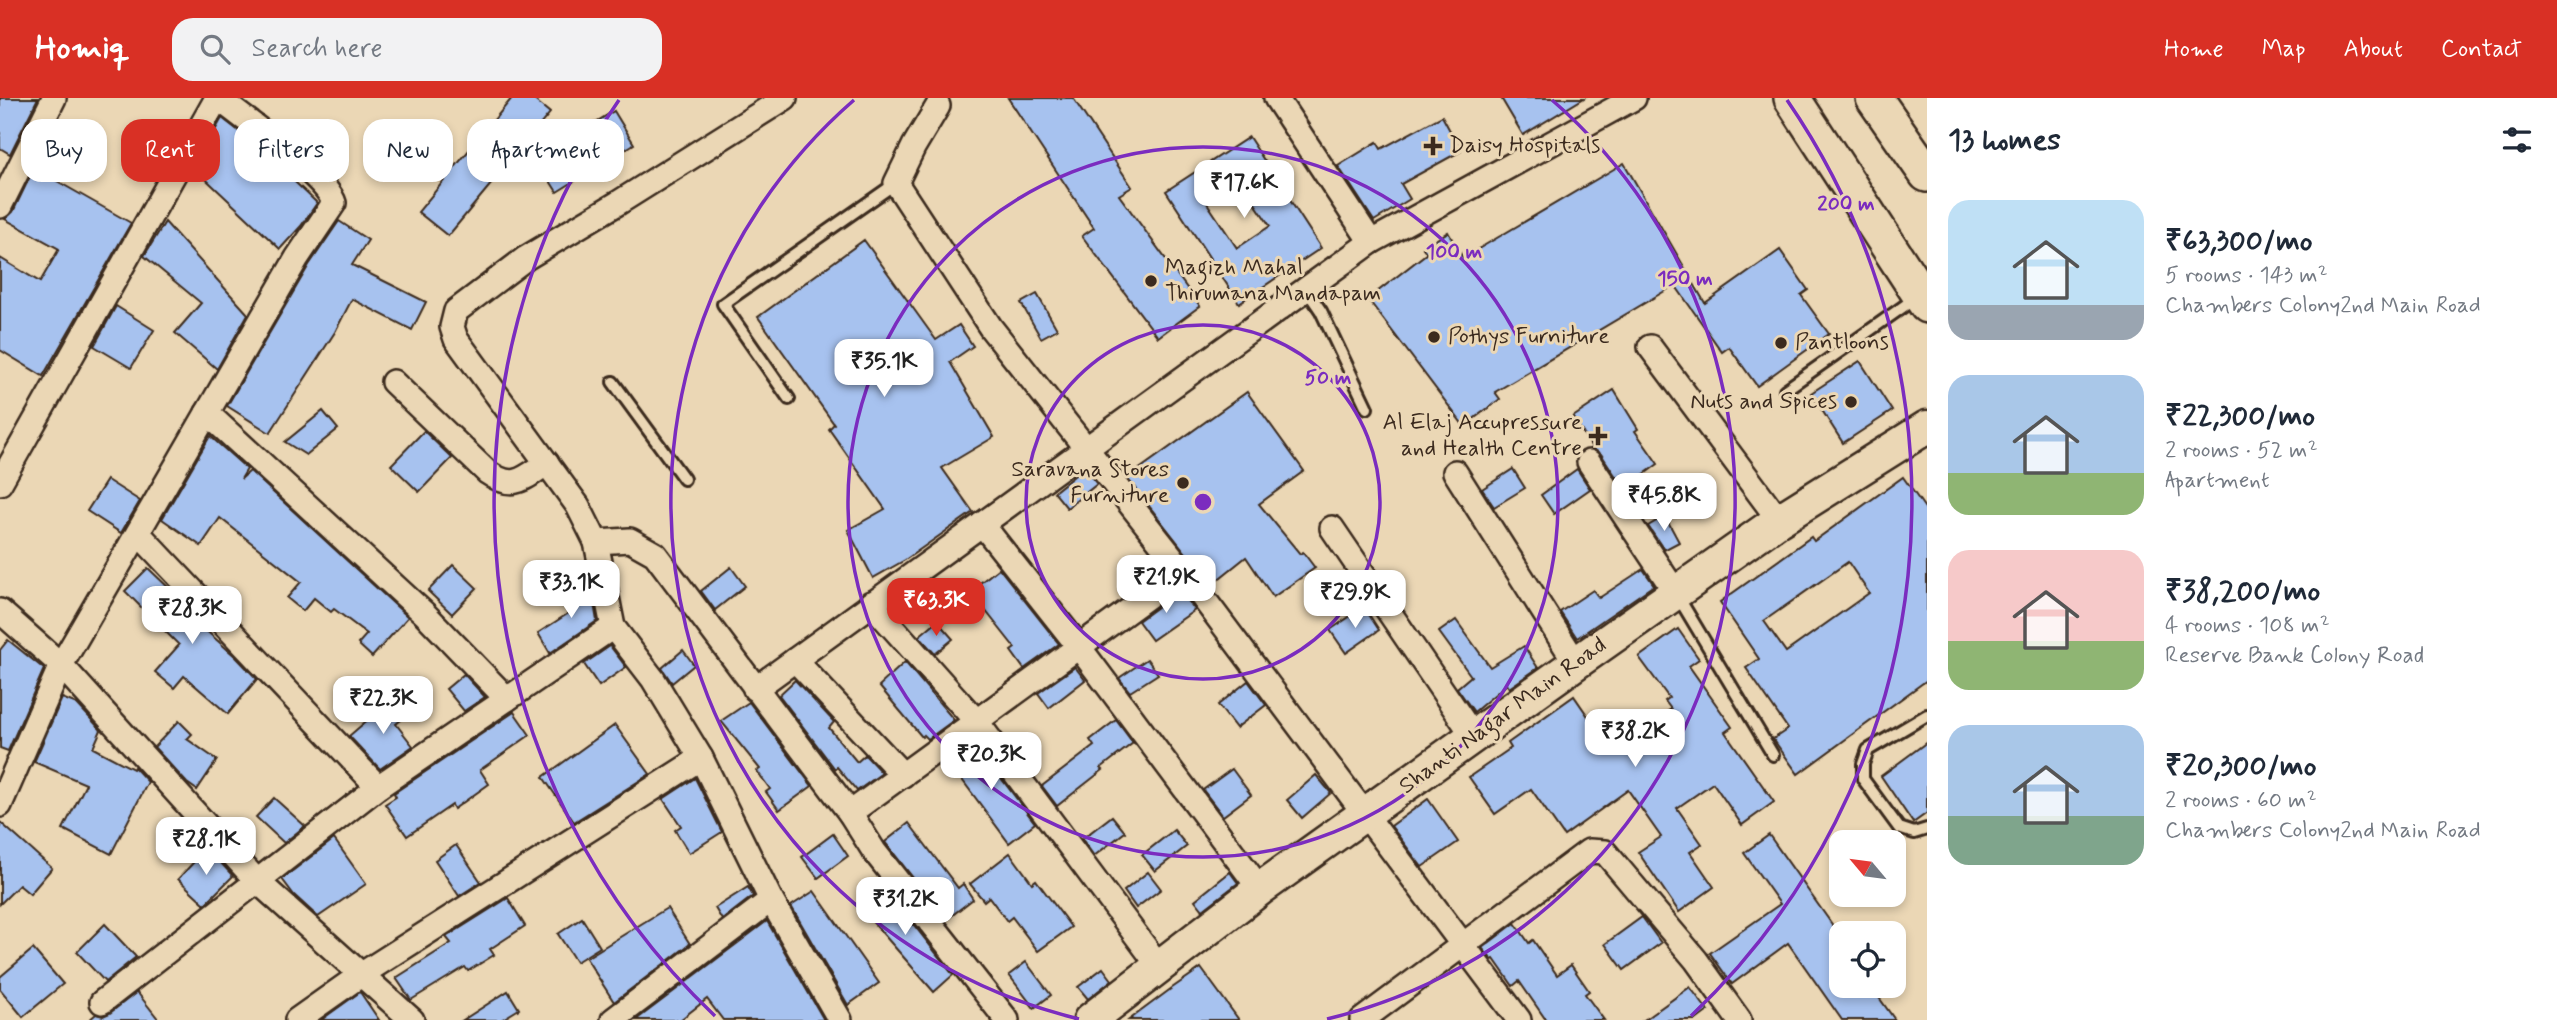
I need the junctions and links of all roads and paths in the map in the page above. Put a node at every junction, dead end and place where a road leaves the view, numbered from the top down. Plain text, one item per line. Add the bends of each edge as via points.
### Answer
1 (54, 98) edge
2 (218, 98) edge
3 (785, 98) edge
4 (1276, 98) edge
5 (1634, 98) edge
6 (1791, 98) edge
7 (1874, 98) edge
8 (939, 101) edge
9 (1927, 174) edge
10 (896, 183) junction
11 (0, 206) edge
12 (1371, 242) junction
13 (1306, 289) junction
14 (1923, 300) edge
15 (1650, 347) dead end
16 (393, 382) dead end
17 (613, 382) dead end
18 (1785, 390) dead end
19 (789, 399) dead end
20 (1367, 408) dead end
21 (207, 413) junction
22 (1927, 427) edge
23 (1087, 449) junction
24 (1589, 462) dead end
25 (547, 463) junction
26 (1455, 472) dead end
27 (684, 479) dead end
28 (0, 483) edge
29 (1779, 520) junction
30 (982, 524) junction
31 (1332, 528) dead end
32 (138, 533) junction
33 (596, 542) junction
34 (1183, 571) junction
35 (1676, 593) junction
36 (872, 603) junction
37 (0, 611) edge
38 (613, 627) junction
39 (1079, 647) junction
40 (795, 660) junction
41 (1576, 663) junction
42 (61, 665) junction
43 (755, 689) junction
44 (507, 699) junction
45 (1927, 715) edge
46 (977, 722) junction
47 (1474, 737) junction
48 (1773, 755) dead end
49 (701, 758) junction
50 (903, 775) junction
51 (378, 787) junction
52 (0, 805) edge
53 (850, 813) junction
54 (1364, 815) junction
55 (1927, 829) edge
56 (256, 880) junction
57 (1260, 889) junction
58 (771, 900) junction
59 (1463, 945) junction
60 (1159, 966) junction
61 (362, 974) junction
62 (102, 1002) dead end
63 (297, 1020) edge
64 (412, 1020) edge
65 (613, 1020) edge
66 (840, 1020) edge
67 (1007, 1020) edge
68 (1090, 1020) edge
69 (1362, 1020) edge
70 (1519, 1020) edge
71 (1739, 1020) edge

1 - 11 street
2 - 21 street via 312,174 334,203 297,257
2 - 28 street
3 - 25 street via 526,258 456,311 453,334
4 - 12 street
5 - 12 street
6 - 14 main road
7 - 9 main road
8 - 10 street
10 - 19 lane via 723,304
10 - 23 street via 991,328
12 - 13 street
13 - 20 lane
13 - 23 street
14 - 18 lane
15 - 29 street
16 - 25 street via 498,480 520,481
17 - 27 lane
21 - 32 street
21 - 44 street via 425,614
22 - 29 street, Shanti Nagar Main Road
23 - 30 street
23 - 34 street
24 - 35 street
25 - 33 street via 578,506
26 - 41 street
29 - 35 street, Shanti Nagar Main Road
30 - 36 street
30 - 39 street
31 - 47 street
32 - 42 street
32 - 51 street
33 - 38 street
33 - 43 street via 630,540 655,554
34 - 39 street
34 - 54 street
35 - 41 street, Shanti Nagar Main Road
35 - 48 lane
36 - 40 street
36 - 46 street
37 - 42 street
38 - 44 street
38 - 49 street via 653,679
39 - 46 street
39 - 57 street
40 - 43 street
40 - 50 street
41 - 47 street, Shanti Nagar Main Road
42 - 52 street
42 - 56 street
43 - 53 street
44 - 51 street
45 - 55 lane via 1868,750 1863,764 1863,779 1899,828
46 - 50 street
46 - 60 street
47 - 54 street, Shanti Nagar Main Road
49 - 58 street
49 - 61 street
50 - 53 street
51 - 56 street
53 - 67 street via 874,851
54 - 57 street, Shanti Nagar Main Road
54 - 59 street
56 - 61 street
56 - 62 street
57 - 60 street, Shanti Nagar Main Road
58 - 65 street
58 - 66 street
59 - 69 street
59 - 70 street
59 - 71 street via 1589,851 1605,852 1696,960
60 - 68 street, Shanti Nagar Main Road
61 - 63 street
61 - 64 street

